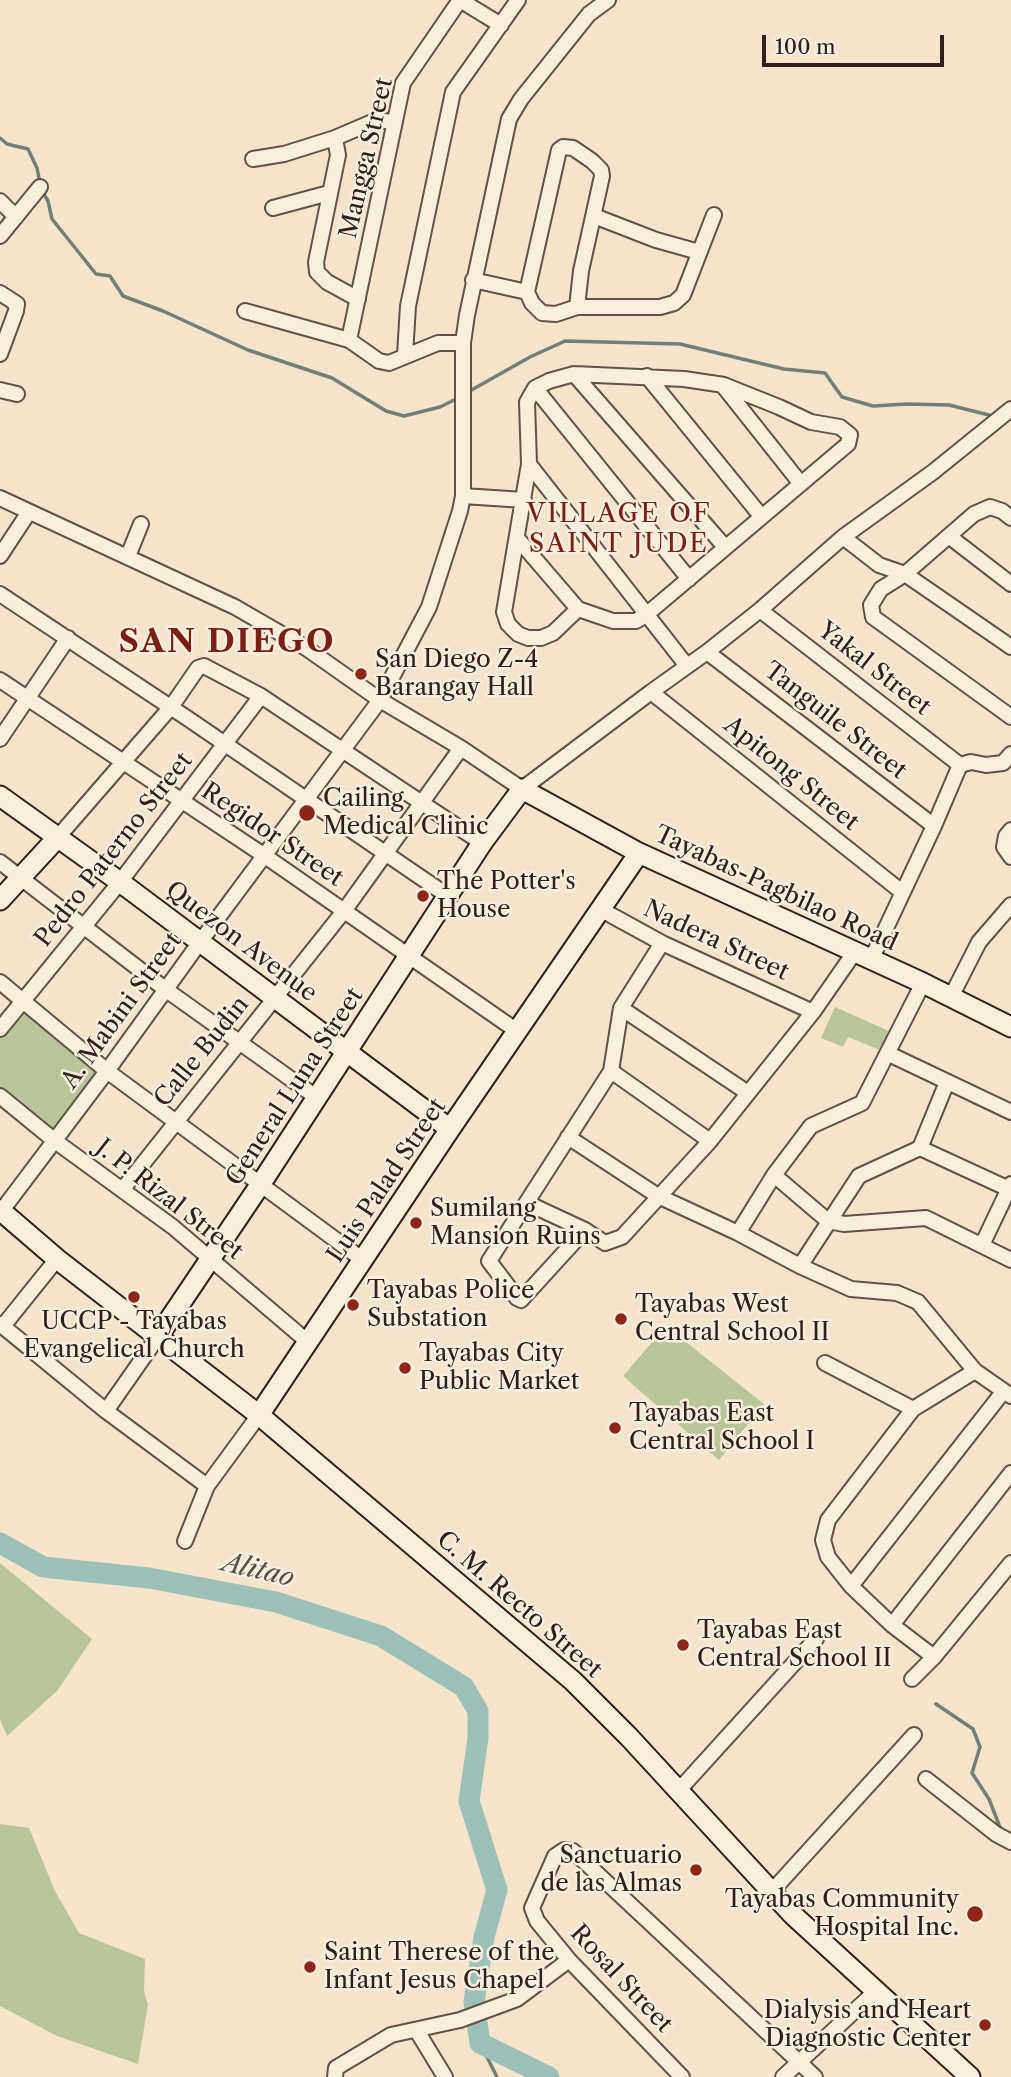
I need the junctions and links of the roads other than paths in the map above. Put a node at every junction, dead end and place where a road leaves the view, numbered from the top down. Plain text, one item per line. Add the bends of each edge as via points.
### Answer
1 (460, 0) edge
2 (518, 0) edge
3 (608, 0) edge
4 (500, 25) junction
5 (394, 124) junction
6 (335, 138) junction
7 (253, 159) dead end
8 (40, 187) dead end
9 (330, 193) junction
10 (0, 201) edge
11 (273, 208) dead end
12 (714, 215) dead end
13 (594, 216) junction
14 (16, 217) junction
15 (0, 236) edge
16 (699, 253) junction
17 (473, 280) junction
18 (527, 292) junction
19 (0, 293) edge
20 (358, 299) junction
21 (577, 307) junction
22 (245, 310) dead end
23 (349, 340) junction
24 (463, 343) junction
25 (0, 354) edge
26 (405, 355) junction
27 (574, 374) junction
28 (647, 376) junction
29 (724, 386) junction
30 (535, 388) junction
31 (0, 390) edge
32 (17, 394) dead end
33 (1009, 411) edge
34 (529, 464) junction
35 (801, 484) junction
36 (463, 496) junction
37 (0, 498) edge
38 (524, 500) junction
39 (29, 512) junction
40 (761, 516) junction
41 (1011, 518) edge
42 (141, 524) dead end
43 (843, 537) junction
44 (950, 537) junction
45 (517, 538) junction
46 (725, 547) junction
47 (0, 556) edge
48 (128, 556) junction
49 (905, 574) junction
50 (689, 579) junction
51 (1011, 584) edge
52 (0, 594) edge
53 (578, 609) junction
54 (760, 610) junction
55 (647, 614) junction
56 (68, 638) junction
57 (1011, 647) edge
58 (707, 652) junction
59 (687, 666) junction
60 (0, 680) edge
61 (651, 692) junction
62 (261, 696) junction
63 (29, 699) junction
64 (380, 701) junction
65 (171, 707) junction
66 (1011, 717) edge
67 (0, 739) edge
68 (226, 744) junction
69 (461, 748) junction
70 (344, 751) junction
71 (1011, 754) edge
72 (123, 762) junction
73 (960, 765) junction
74 (523, 789) junction
75 (0, 796) edge
76 (308, 800) junction
77 (181, 802) junction
78 (422, 804) junction
79 (934, 826) junction
80 (1011, 830) edge
81 (58, 837) junction
82 (482, 843) junction
83 (387, 853) junction
84 (639, 853) junction
85 (265, 856) junction
86 (1011, 857) edge
87 (0, 862) edge
88 (20, 877) junction
89 (120, 882) junction
90 (902, 892) junction
91 (448, 896) junction
92 (0, 900) edge
93 (1011, 905) edge
94 (600, 909) junction
95 (344, 911) junction
96 (83, 926) junction
97 (200, 942) junction
98 (662, 943) junction
99 (410, 955) junction
100 (862, 956) junction
101 (0, 982) edge
102 (923, 983) junction
103 (166, 989) junction
104 (951, 998) junction
105 (274, 999) junction
106 (23, 1001) junction
107 (621, 1008) junction
108 (813, 1012) junction
109 (1011, 1027) edge
110 (0, 1029) edge
111 (517, 1031) junction
112 (239, 1042) junction
113 (346, 1052) junction
114 (888, 1055) junction
115 (107, 1071) junction
116 (611, 1071) junction
117 (947, 1082) junction
118 (748, 1093) junction
119 (0, 1096) edge
120 (316, 1097) junction
121 (1011, 1112) edge
122 (175, 1123) junction
123 (450, 1129) junction
124 (568, 1137) junction
125 (55, 1141) junction
126 (710, 1141) junction
127 (920, 1148) junction
128 (774, 1175) junction
129 (260, 1185) junction
130 (1010, 1188) edge
131 (121, 1189) junction
132 (658, 1196) junction
133 (527, 1203) junction
134 (0, 1212) edge
135 (828, 1221) junction
136 (585, 1230) junction
137 (738, 1233) junction
138 (982, 1245) junction
139 (57, 1259) junction
140 (211, 1259) junction
141 (363, 1260) junction
142 (1011, 1260) edge
143 (800, 1266) junction
144 (1, 1325) edge
145 (158, 1338) junction
146 (309, 1342) junction
147 (825, 1363) dead end
148 (975, 1371) junction
149 (1007, 1394) edge
150 (914, 1409) junction
151 (106, 1411) junction
152 (259, 1415) junction
153 (1011, 1473) edge
154 (207, 1486) junction
155 (185, 1541) dead end
156 (1011, 1563) edge
157 (851, 1586) junction
158 (892, 1625) junction
159 (816, 1639) dead end
160 (934, 1657) junction
161 (912, 1679) dead end
162 (914, 1735) dead end
163 (926, 1779) dead end
164 (679, 1790) junction
165 (1011, 1842) edge
166 (773, 1890) junction
167 (569, 1960) junction
168 (875, 1992) junction
169 (416, 2031) junction
170 (799, 2062) junction
171 (335, 2077) edge
172 (445, 2077) edge
173 (682, 2077) edge
174 (783, 2077) edge
175 (815, 2077) edge
176 (970, 2077) edge

1 - 4 street
1 - 5 street, Mangga Street via 403,83
2 - 4 street
3 - 17 street, A. Mabini Street via 589,14 509,119
4 - 26 street via 453,92 447,112 408,306
5 - 6 street via 381,120
5 - 20 street, Mangga Street
6 - 7 street
6 - 9 street via 338,155
8 - 14 street
9 - 11 street
9 - 20 street via 317,272
10 - 14 street
12 - 16 street
13 - 16 street
13 - 18 street via 601,170 572,148 563,147
13 - 21 street
14 - 15 street
16 - 21 street via 683,295 674,303
17 - 18 street
17 - 24 street, A. Mabini Street
18 - 21 street via 542,313
19 - 25 street via 17,304
20 - 23 street, Mangga Street
22 - 23 street
23 - 26 street via 379,361 389,363
24 - 26 street via 438,344
24 - 36 street, A. Mabini Street
27 - 28 street
27 - 30 street
27 - 46 street
28 - 29 street
28 - 40 street
29 - 35 street
29 - 35 street via 850,435 848,444
30 - 34 street via 527,402
30 - 50 street
31 - 32 street
33 - 43 street
34 - 38 street
34 - 55 street
35 - 40 street
36 - 38 street
36 - 64 street, A. Mabini Street via 429,607
37 - 39 street
38 - 45 street
39 - 47 street
39 - 48 street
40 - 46 street
41 - 44 street via 990,507 974,514
42 - 48 street
43 - 49 street via 879,565
43 - 54 street
44 - 49 street
44 - 51 street
45 - 53 street
45 - 53 street via 504,601 508,624 518,634 541,638 554,633
46 - 50 street
48 - 64 street via 235,607 306,648
49 - 57 street
49 - 66 street via 881,589 871,605 873,617
50 - 55 street
52 - 56 street
53 - 55 street via 624,622
54 - 58 street
54 - 73 street, Yakal Street
55 - 59 street
56 - 63 street
56 - 65 street
58 - 59 street
58 - 79 street, Tanguile Street
59 - 61 street
60 - 63 street, Regidor Street
61 - 74 street
61 - 90 street, Apitong Street
62 - 65 street via 204,666
62 - 68 street, Pedro Paterno Street
62 - 70 street
63 - 67 street
63 - 72 street, Regidor Street
64 - 69 street
64 - 70 street, A. Mabini Street
65 - 68 street
65 - 72 street
68 - 76 street
68 - 77 street, Pedro Paterno Street
69 - 74 street
69 - 78 street, Calle Budin
70 - 76 street, A. Mabini Street
70 - 78 street
71 - 73 street via 1003,763
72 - 77 street, Regidor Street
72 - 81 street
73 - 79 street
74 - 82 main road, General Luna Street
74 - 84 main road, Tayabas-Pagbilao Road
75 - 81 main road, Quezon Avenue
76 - 83 street
76 - 85 street, A. Mabini Street
77 - 85 street, Regidor Street
77 - 89 street, Pedro Paterno Street
78 - 82 street
78 - 83 street, Calle Budin
79 - 90 street
80 - 86 street via 1004,847
81 - 88 main road
81 - 89 main road, Quezon Avenue
82 - 91 main road, General Luna Street
83 - 91 street
83 - 95 street, Calle Budin
84 - 94 main road, Luis Palad Street
84 - 100 main road, Tayabas-Pagbilao Road
85 - 95 street, Regidor Street
85 - 97 street, A. Mabini Street
87 - 88 street
88 - 92 main road
88 - 96 street
89 - 96 street, Pedro Paterno Street
89 - 97 main road, Quezon Avenue
90 - 100 street
91 - 99 main road, General Luna Street
93 - 104 street via 979,942
94 - 98 street, Nadera Street
94 - 111 main road, Luis Palad Street
95 - 99 street, Regidor Street
95 - 105 street, Calle Budin
96 - 103 street
96 - 106 street, Pedro Paterno Street
97 - 103 street, A. Mabini Street
97 - 105 main road, Quezon Avenue
98 - 107 street
98 - 108 street, Nadera Street
99 - 111 street, Regidor Street
99 - 113 main road, General Luna Street
100 - 102 main road, Tayabas-Pagbilao Road
100 - 108 street
101 - 106 street
102 - 104 main road, Tayabas-Pagbilao Road
102 - 114 street
103 - 112 street
103 - 115 street, A. Mabini Street
104 - 109 main road, Tayabas-Pagbilao Road
105 - 112 street, Calle Budin
105 - 113 main road, Quezon Avenue
106 - 110 street, Pedro Paterno Street
106 - 115 street
107 - 116 street
107 - 118 street
108 - 118 street
111 - 123 main road, Luis Palad Street
112 - 120 street
112 - 122 street, Calle Budin
113 - 120 main road, General Luna Street
113 - 123 main road, Quezon Avenue
114 - 117 street
114 - 128 street via 862,1103 811,1126
115 - 122 street
115 - 125 street, A. Mabini Street
116 - 124 street
116 - 126 street
117 - 121 street
117 - 127 street
118 - 126 street
119 - 125 street, J. P. Rizal Street
120 - 129 main road, General Luna Street
122 - 129 street
122 - 131 street, Calle Budin
123 - 141 main road, Luis Palad Street
124 - 132 street
124 - 133 street
125 - 131 street, J. P. Rizal Street
125 - 134 street, A. Mabini Street
126 - 132 street
127 - 130 street
127 - 135 street via 859,1176
128 - 135 street
128 - 137 street
129 - 140 main road, General Luna Street
129 - 141 street
130 - 138 street
131 - 140 street, J. P. Rizal Street
132 - 136 street via 622,1237 605,1242
132 - 137 street
133 - 136 street
133 - 136 street via 489,1261 517,1298 525,1298
134 - 139 main road, C. M. Recto Street
135 - 138 street via 926,1218
135 - 143 street
137 - 143 street
138 - 142 street
139 - 144 street
139 - 145 main road, C. M. Recto Street
140 - 145 main road, General Luna Street
140 - 146 street, J. P. Rizal Street
141 - 146 main road, Luis Palad Street
143 - 148 street via 851,1289 897,1293 918,1302
144 - 151 street
145 - 151 street, General Luna Street
145 - 152 main road, C. M. Recto Street
146 - 152 main road, Luis Palad Street
147 - 150 street
148 - 149 street
148 - 150 street
149 - 157 street
150 - 157 street via 828,1520 823,1540 828,1557
151 - 154 street
152 - 154 street, Luis Palad Street
152 - 164 main road, C. M. Recto Street via 573,1681
153 - 158 street
154 - 155 street, Luis Palad Street
156 - 160 street
157 - 158 street
158 - 160 street
159 - 164 street
160 - 161 street
162 - 166 street
163 - 165 street
164 - 166 main road, C. M. Recto Street
166 - 168 main road, C. M. Recto Street via 793,1915
167 - 169 street via 517,1999
167 - 170 street, Rosal Street via 532,1908 555,1856 564,1850 572,1851
167 - 173 street, Rosal Street
168 - 170 street
168 - 176 main road, C. M. Recto Street
169 - 171 street via 391,2035 368,2047 335,2068
169 - 172 street
170 - 174 street
170 - 175 street

